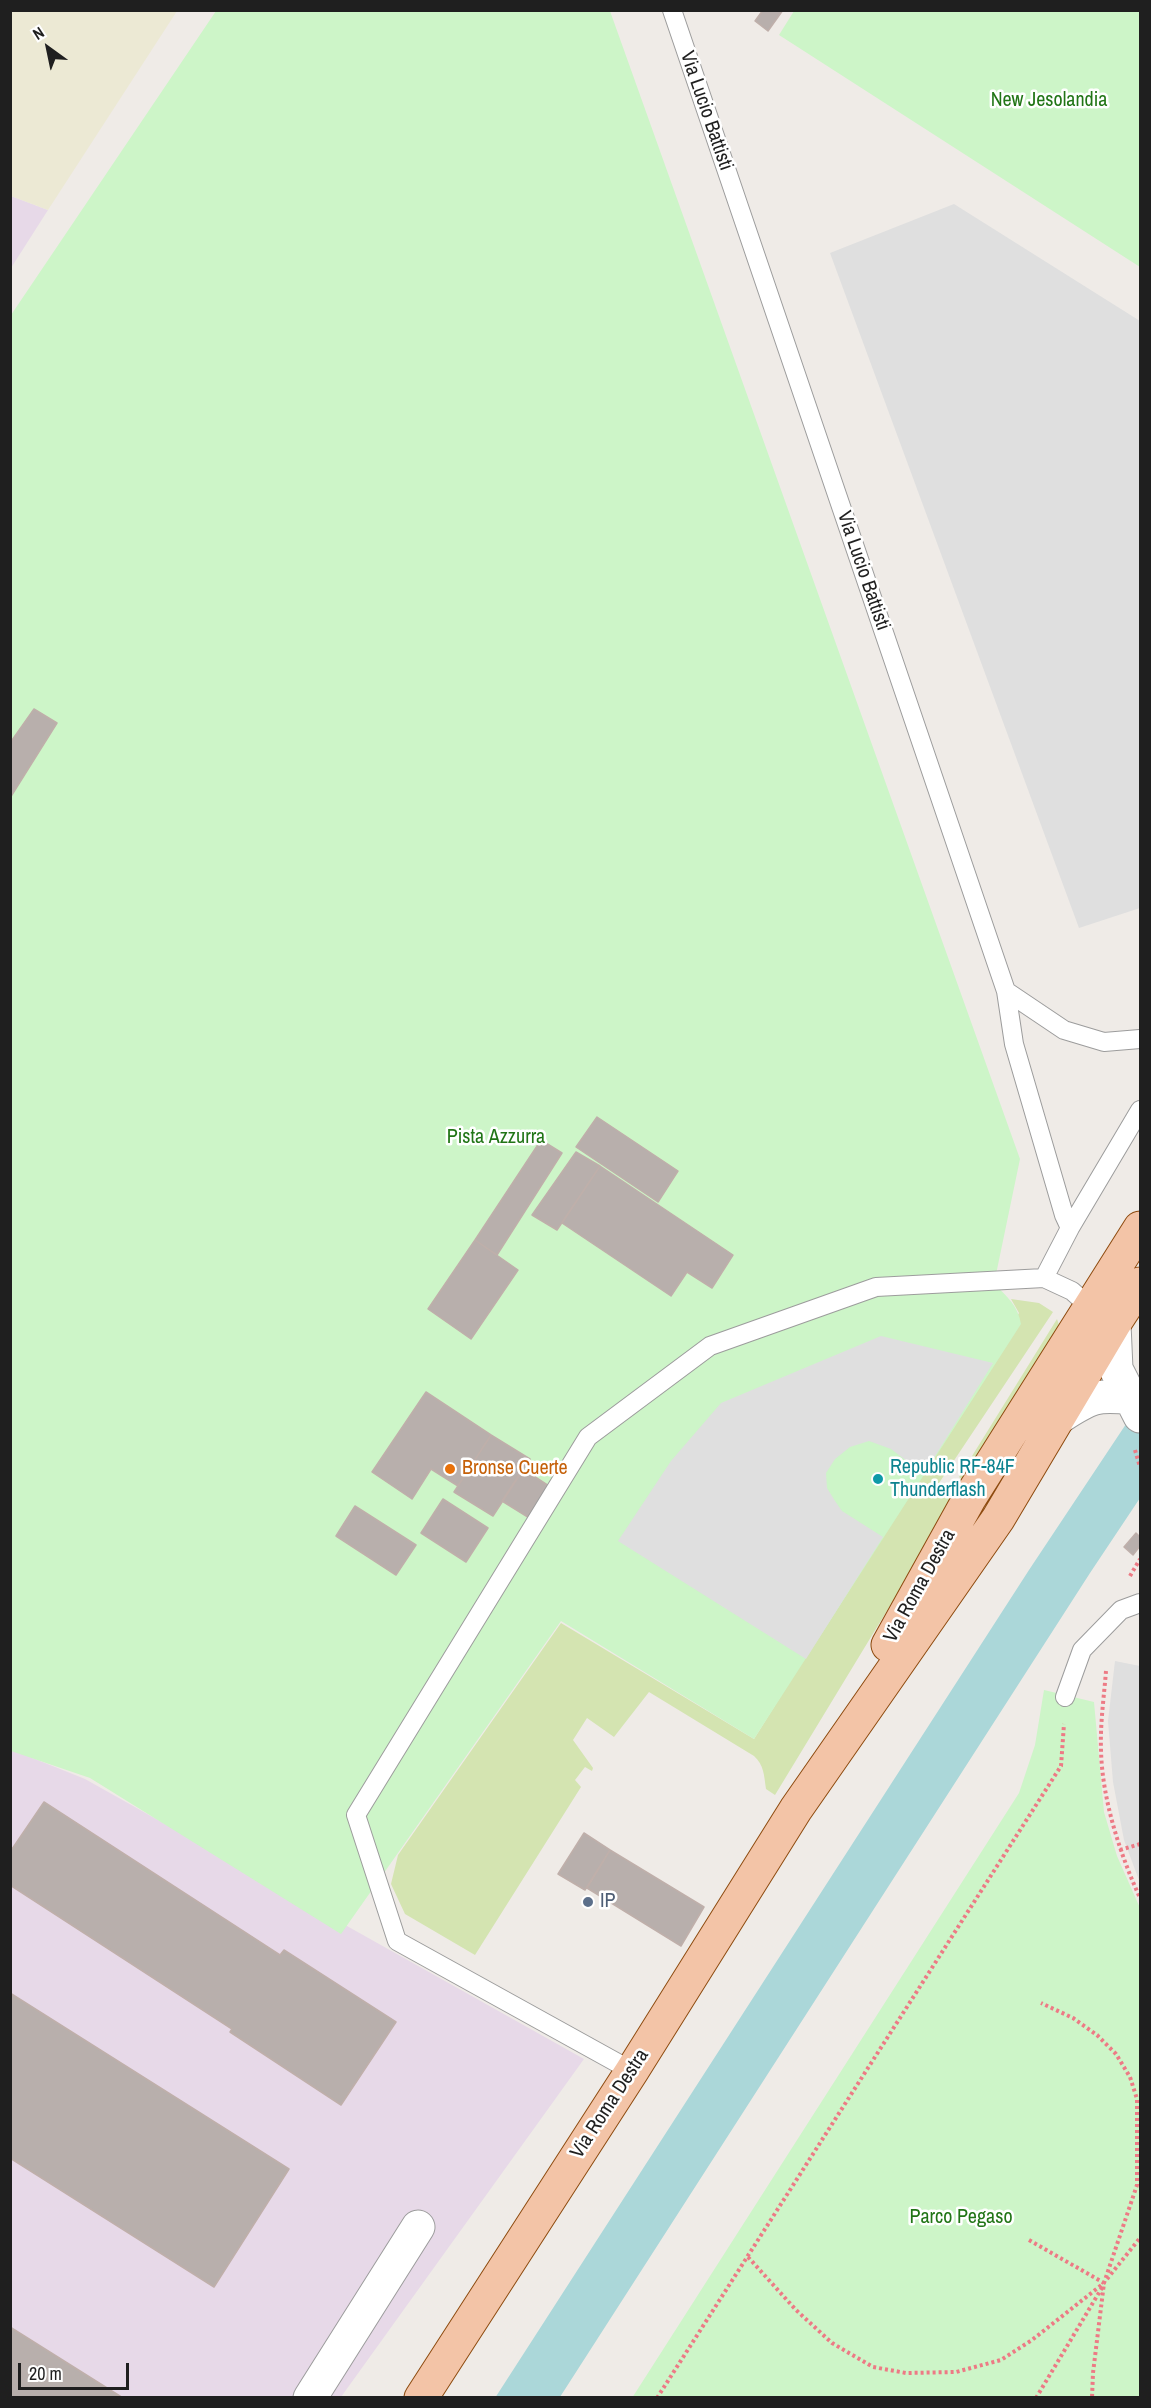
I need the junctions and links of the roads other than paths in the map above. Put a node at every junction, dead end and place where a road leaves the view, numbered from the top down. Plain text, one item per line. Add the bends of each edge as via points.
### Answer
1 (672, 10) edge
2 (1006, 992) junction
3 (1140, 1039) edge
4 (1140, 1110) edge
5 (1070, 1228) junction
6 (1140, 1228) edge
7 (1140, 1259) edge
8 (1044, 1278) junction
9 (1140, 1284) edge
10 (1102, 1315) junction
11 (1140, 1354) edge
12 (1136, 1407) edge
13 (1060, 1416) junction
14 (1039, 1454) junction
15 (1140, 1603) edge
16 (1065, 1697) road end
17 (796, 1809) junction
18 (632, 2071) junction
19 (418, 2227) dead end
20 (310, 2397) edge
21 (421, 2397) edge

1 - 2 lane, Via Lucio Battisti
2 - 3 lane via 1064,1030 1104,1042
2 - 5 lane, Via Lucio Battisti via 1014,1044
4 - 5 lane
5 - 8 lane
6 - 10 main road, Via Roma Destra
7 - 10 main road, Via Roma Destra
8 - 10 lane via 1072,1292
8 - 18 lane via 876,1287 710,1346 588,1437 356,1815 397,1941
9 - 10 main road, Via Roma Destra
10 - 11 street via 1132,1339
10 - 12 street via 1116,1369
10 - 13 main road, Via Roma Destra
10 - 14 main road, Via Roma Destra via 1038,1422
10 - 17 main road, Via Roma Destra via 969,1499
12 - 13 street via 1104,1395
13 - 14 main road, Via Roma Destra
14 - 17 main road, Via Roma Destra
15 - 16 lane via 1121,1610 1082,1650
17 - 18 main road, Via Roma Destra
18 - 21 main road, Via Roma Destra
19 - 20 street

